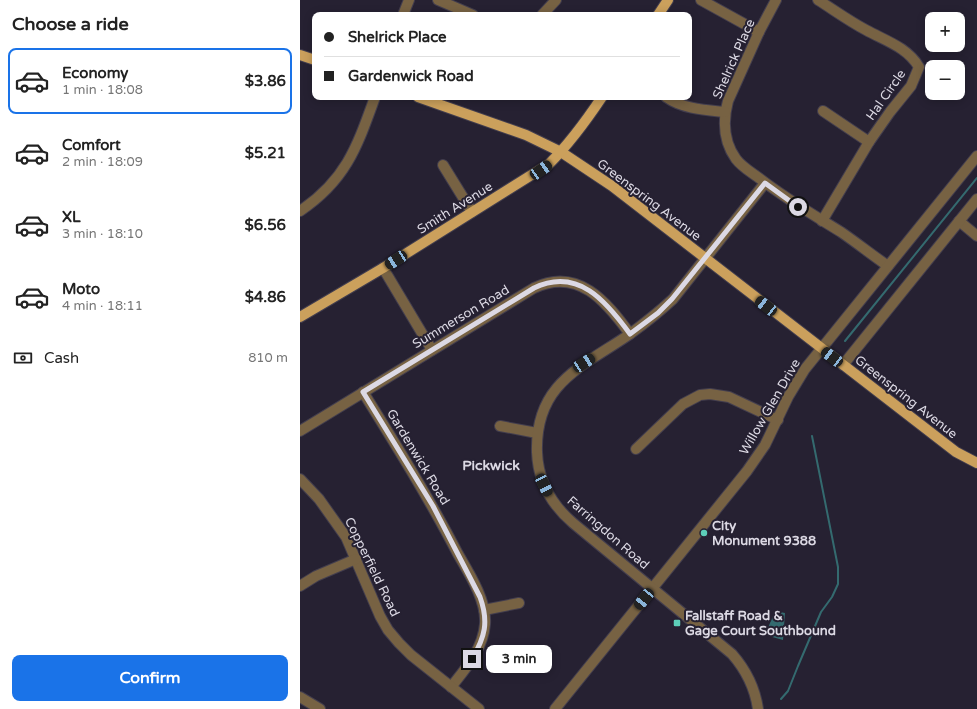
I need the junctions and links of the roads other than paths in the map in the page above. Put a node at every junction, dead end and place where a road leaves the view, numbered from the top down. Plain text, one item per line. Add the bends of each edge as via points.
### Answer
1 (409, 0) edge
2 (438, 0) edge
3 (556, 0) edge
4 (668, 0) edge
5 (701, 0) edge
6 (776, 0) edge
7 (818, 0) edge
8 (404, 12) edge
9 (466, 12) edge
10 (545, 12) edge
11 (660, 12) edge
12 (759, 32) junction
13 (300, 55) edge
14 (312, 59) edge
15 (374, 100) edge
16 (427, 100) edge
17 (600, 100) edge
18 (672, 100) edge
19 (823, 111) dead end
20 (725, 112) junction
21 (869, 142) junction
22 (561, 152) junction
23 (977, 156) edge
24 (443, 165) dead end
25 (765, 183) junction
26 (977, 199) edge
27 (300, 210) edge
28 (472, 212) junction
29 (822, 221) junction
30 (959, 221) junction
31 (977, 236) edge
32 (705, 259) junction
33 (888, 266) junction
34 (383, 268) junction
35 (300, 318) edge
36 (630, 334) junction
37 (821, 349) junction
38 (432, 350) junction
39 (843, 365) junction
40 (363, 392) junction
41 (778, 420) junction
42 (500, 426) dead end
43 (300, 431) edge
44 (537, 433) junction
45 (636, 449) dead end
46 (977, 463) edge
47 (300, 479) edge
48 (356, 559) junction
49 (300, 586) edge
50 (653, 588) junction
51 (519, 602) dead end
52 (484, 610) junction
53 (451, 687) junction
54 (300, 698) edge
55 (320, 709) edge
56 (479, 709) edge
57 (555, 709) edge
58 (758, 709) edge

1 - 8 street
2 - 9 street
3 - 10 street
4 - 11 main road
5 - 12 street
6 - 12 street, Shelrick Place
7 - 21 street, Hal Circle via 848,20 902,49 919,67 911,86
12 - 20 street, Shelrick Place
13 - 14 main road
15 - 27 street via 346,165 325,191
16 - 22 main road, Greenspring Avenue via 515,131
17 - 22 main road, Smith Avenue
18 - 20 street via 700,109
19 - 21 street
20 - 25 street, Shelrick Place via 724,123 731,150 744,166
21 - 29 street, Hal Circle
22 - 28 main road, Smith Avenue via 534,175
22 - 32 main road, Greenspring Avenue via 612,186
23 - 33 street, Willow Glen Drive
24 - 28 street
25 - 29 street, Shelrick Place
25 - 32 street, Farringdon Road
26 - 30 street
28 - 34 main road, Smith Avenue
29 - 33 street, Shelrick Place
30 - 31 street
30 - 39 street
32 - 36 street, Farringdon Road via 663,308
32 - 37 main road, Greenspring Avenue
33 - 37 street, Willow Glen Drive
34 - 35 main road, Smith Avenue
34 - 38 street
36 - 38 street, Summerson Road via 608,305 592,292 573,283 554,281 534,288
36 - 44 street, Farringdon Road via 574,370 566,378 551,395
37 - 39 main road, Greenspring Avenue
37 - 41 street, Willow Glen Drive via 793,388
38 - 40 street, Summerson Road
39 - 46 main road, Greenspring Avenue via 956,452
40 - 43 street, Summerson Road
40 - 52 street, Gardenwick Road via 433,506
41 - 45 street via 729,397 700,395 683,404
41 - 50 street, Willow Glen Drive via 747,471
42 - 44 street
44 - 50 street, Farringdon Road via 538,465 553,502 573,523
47 - 48 street, Copperfield Road via 319,498 337,523
48 - 49 street via 316,576
48 - 53 street, Copperfield Road via 388,630 411,654
50 - 57 street, Willow Glen Drive
50 - 58 street, Farringdon Road via 732,654 751,682
51 - 52 street
52 - 53 street, Gardenwick Road via 486,623 479,648
53 - 56 street, Copperfield Road
54 - 55 street

